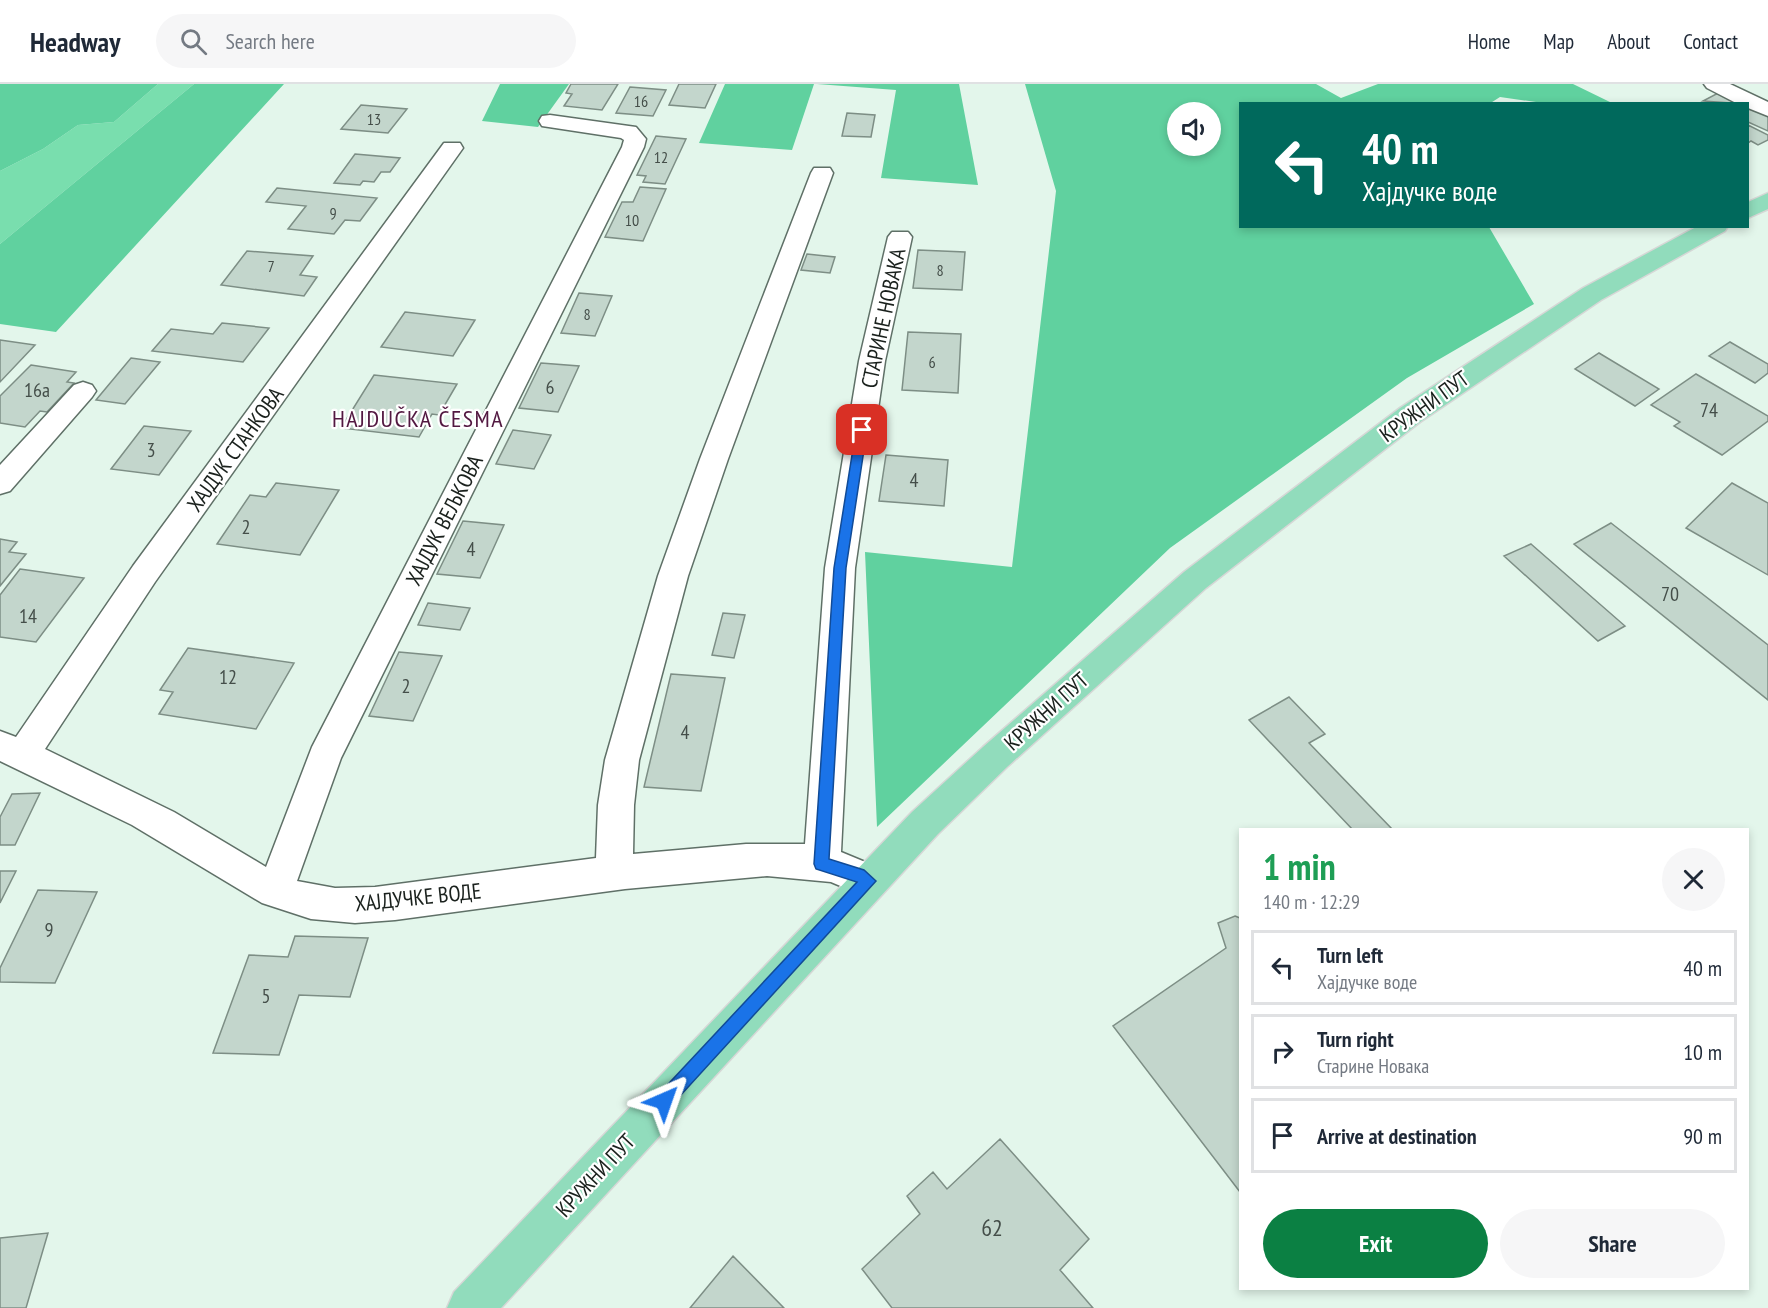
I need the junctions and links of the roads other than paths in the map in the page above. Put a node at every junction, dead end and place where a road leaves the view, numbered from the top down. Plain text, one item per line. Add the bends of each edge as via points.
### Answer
1 (1714, 84) edge
2 (1768, 110) edge
3 (550, 122) dead end
4 (452, 148) dead end
5 (822, 173) dead end
6 (1768, 200) edge
7 (1749, 210) edge
8 (1713, 228) edge
9 (900, 237) dead end
10 (83, 391) dead end
11 (0, 484) edge
12 (12, 750) edge
13 (822, 864) junction
14 (614, 872) junction
15 (868, 881) junction
16 (275, 891) junction
17 (470, 1308) edge

1 - 2 street
3 - 16 street, ХАЈДУК ВЕЉКОВА via 628,132 635,139 324,758
4 - 12 street, ХАЈДУК СТАНКОВА
5 - 14 street via 674,576 622,760
6 - 7 main road
8 - 15 main road, КРУЖНИ ПУТ via 1592,294 1457,382 1195,580 995,756
9 - 13 street, СТАРИНЕ НОВАКА via 873,361 840,568
10 - 11 street
12 - 16 street, ХАЈДУЧКЕ ВОДЕ via 161,822
13 - 14 street, ХАЈДУЧКЕ ВОДЕ via 775,860
13 - 15 street, ХАЈДУЧКЕ ВОДЕ
14 - 16 street, ХАЈДУЧКЕ ВОДЕ via 383,903 335,905
15 - 17 main road, КРУЖНИ ПУТ

